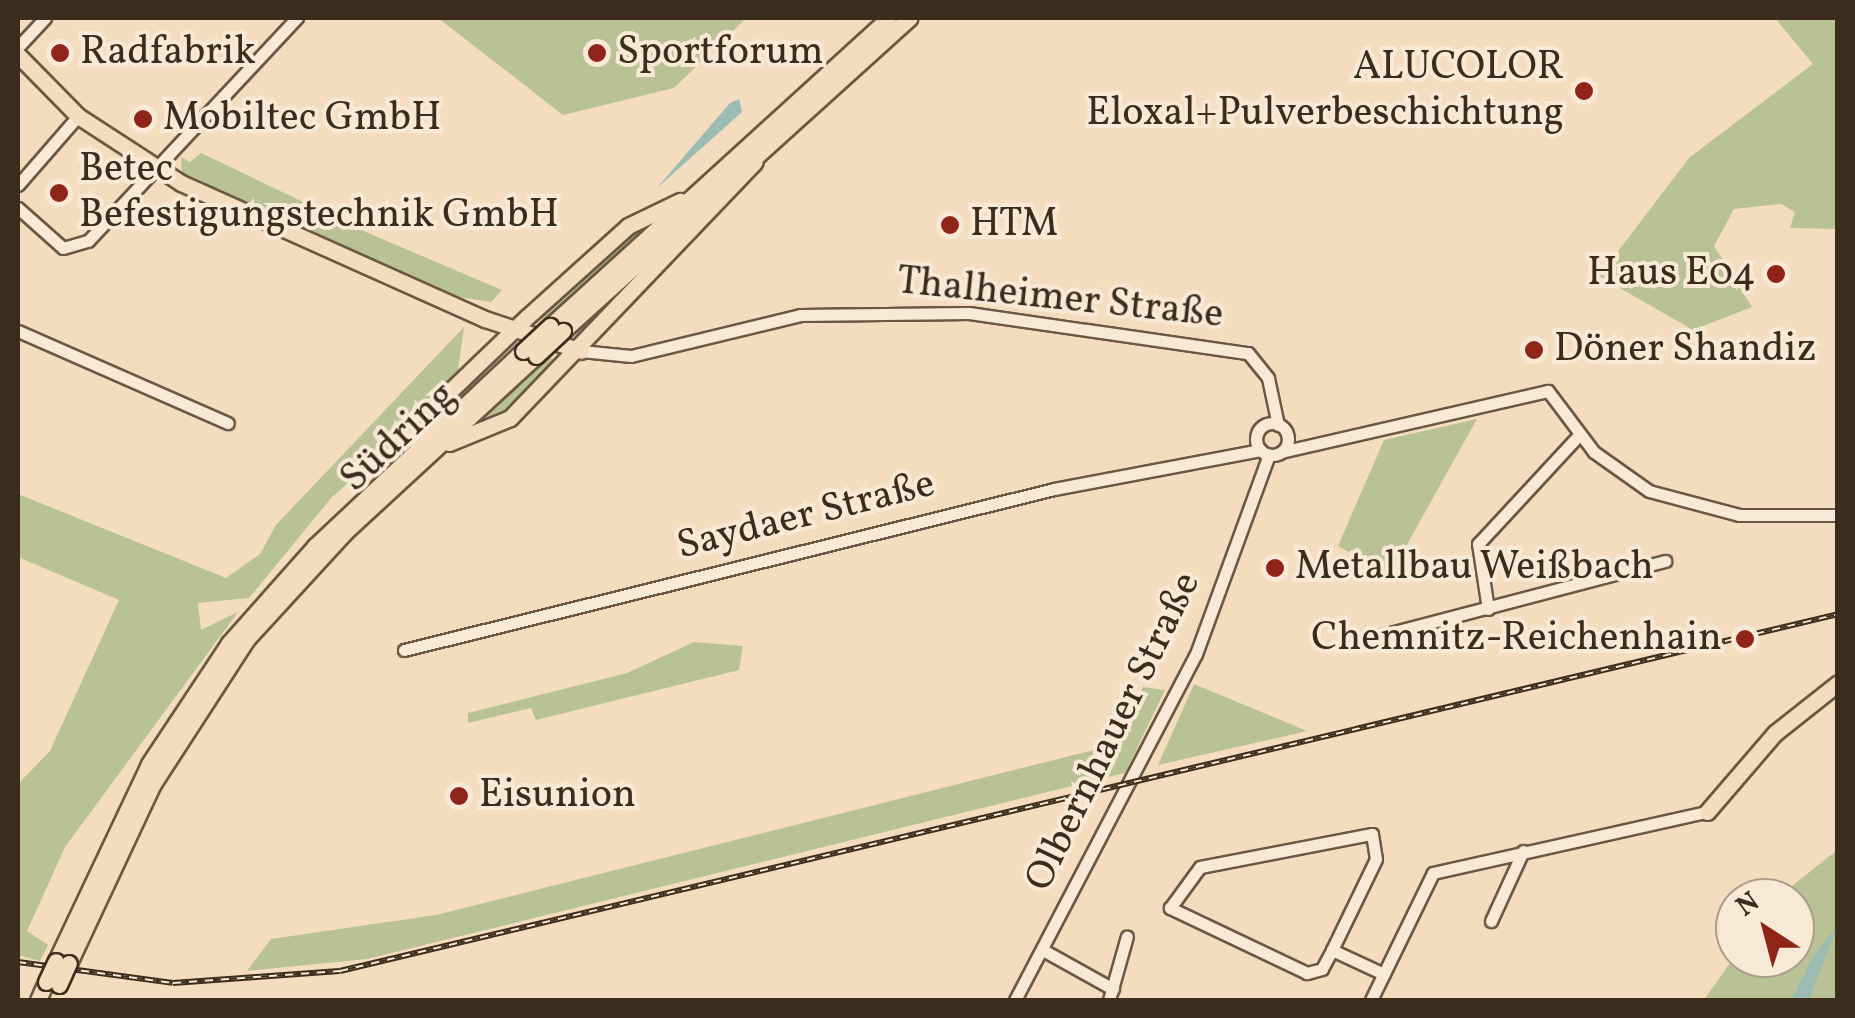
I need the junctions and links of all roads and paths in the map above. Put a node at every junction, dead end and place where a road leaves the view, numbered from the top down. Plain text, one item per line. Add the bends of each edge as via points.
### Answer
1 (45, 18) edge
2 (297, 18) edge
3 (888, 18) edge
4 (910, 18) edge
5 (18, 47) edge
6 (18, 55) edge
7 (78, 116) junction
8 (768, 142) junction
9 (151, 164) junction
10 (18, 185) edge
11 (689, 198) junction
12 (18, 208) edge
13 (557, 328) junction
14 (514, 330) junction
15 (18, 331) edge
16 (581, 351) junction
17 (529, 354) junction
18 (228, 423) dead end
19 (1273, 424) junction
20 (1579, 435) junction
21 (1288, 436) junction
22 (1316, 444) junction
23 (439, 446) junction
24 (1265, 450) junction
25 (407, 458) junction
26 (1838, 514) edge
27 (324, 546) junction
28 (1665, 561) dead end
29 (1488, 609) junction
30 (1379, 636) dead end
31 (404, 650) dead end
32 (1838, 683) edge
33 (1707, 812) joint
34 (1524, 850) junction
35 (1491, 921) dead end
36 (1127, 936) dead end
37 (1043, 950) junction
38 (1332, 950) junction
39 (63, 962) junction
40 (1384, 974) junction
41 (52, 989) edge
42 (1111, 995) edge
43 (38, 1000) edge
44 (1015, 1000) edge
45 (1371, 1000) edge

1 - 5 street
2 - 9 street
3 - 11 main road, Südring
4 - 8 main road, Südring
6 - 7 main road, Thalheimer Straße
7 - 9 main road, Thalheimer Straße
7 - 10 street
8 - 13 main road, Südring
8 - 16 main road via 731,197
9 - 12 street via 74,250
9 - 14 main road, Thalheimer Straße via 241,214
11 - 13 main road, Südring
11 - 14 main road via 628,226
13 - 17 main road, Südring, bridge
14 - 16 main road, Thalheimer Straße
14 - 25 main road via 441,401
15 - 18 street
16 - 19 street, Thalheimer Straße via 631,356 800,315 969,313 1241,350 1264,366
16 - 23 main road via 503,423
17 - 23 main road, Südring
17 - 25 main road, Südring
19 - 21 street
19 - 24 street
20 - 22 street, Saydaer Straße via 1548,391
20 - 26 street via 1648,491 1689,505
20 - 29 street via 1478,544
21 - 22 street, Saydaer Straße
21 - 24 street
22 - 24 street, Saydaer Straße
23 - 27 main road, Südring
24 - 31 street, Saydaer Straße via 1226,452
24 - 37 street, Olbernhauer Straße via 1196,654
25 - 27 main road, Südring
27 - 39 main road, Südring via 168,757
27 - 39 main road, Südring via 252,614 164,739
28 - 29 street
29 - 30 street
32 - 33 main road via 1775,734
33 - 34 street
34 - 35 street
34 - 40 street via 1434,872
36 - 42 street
37 - 42 street
37 - 44 street, Olbernhauer Straße
38 - 38 street via 1376,859 1372,834 1200,868 1170,908 1307,973 1322,970
38 - 40 street
39 - 41 main road, Südring, bridge
40 - 45 street
41 - 43 main road, Südring

